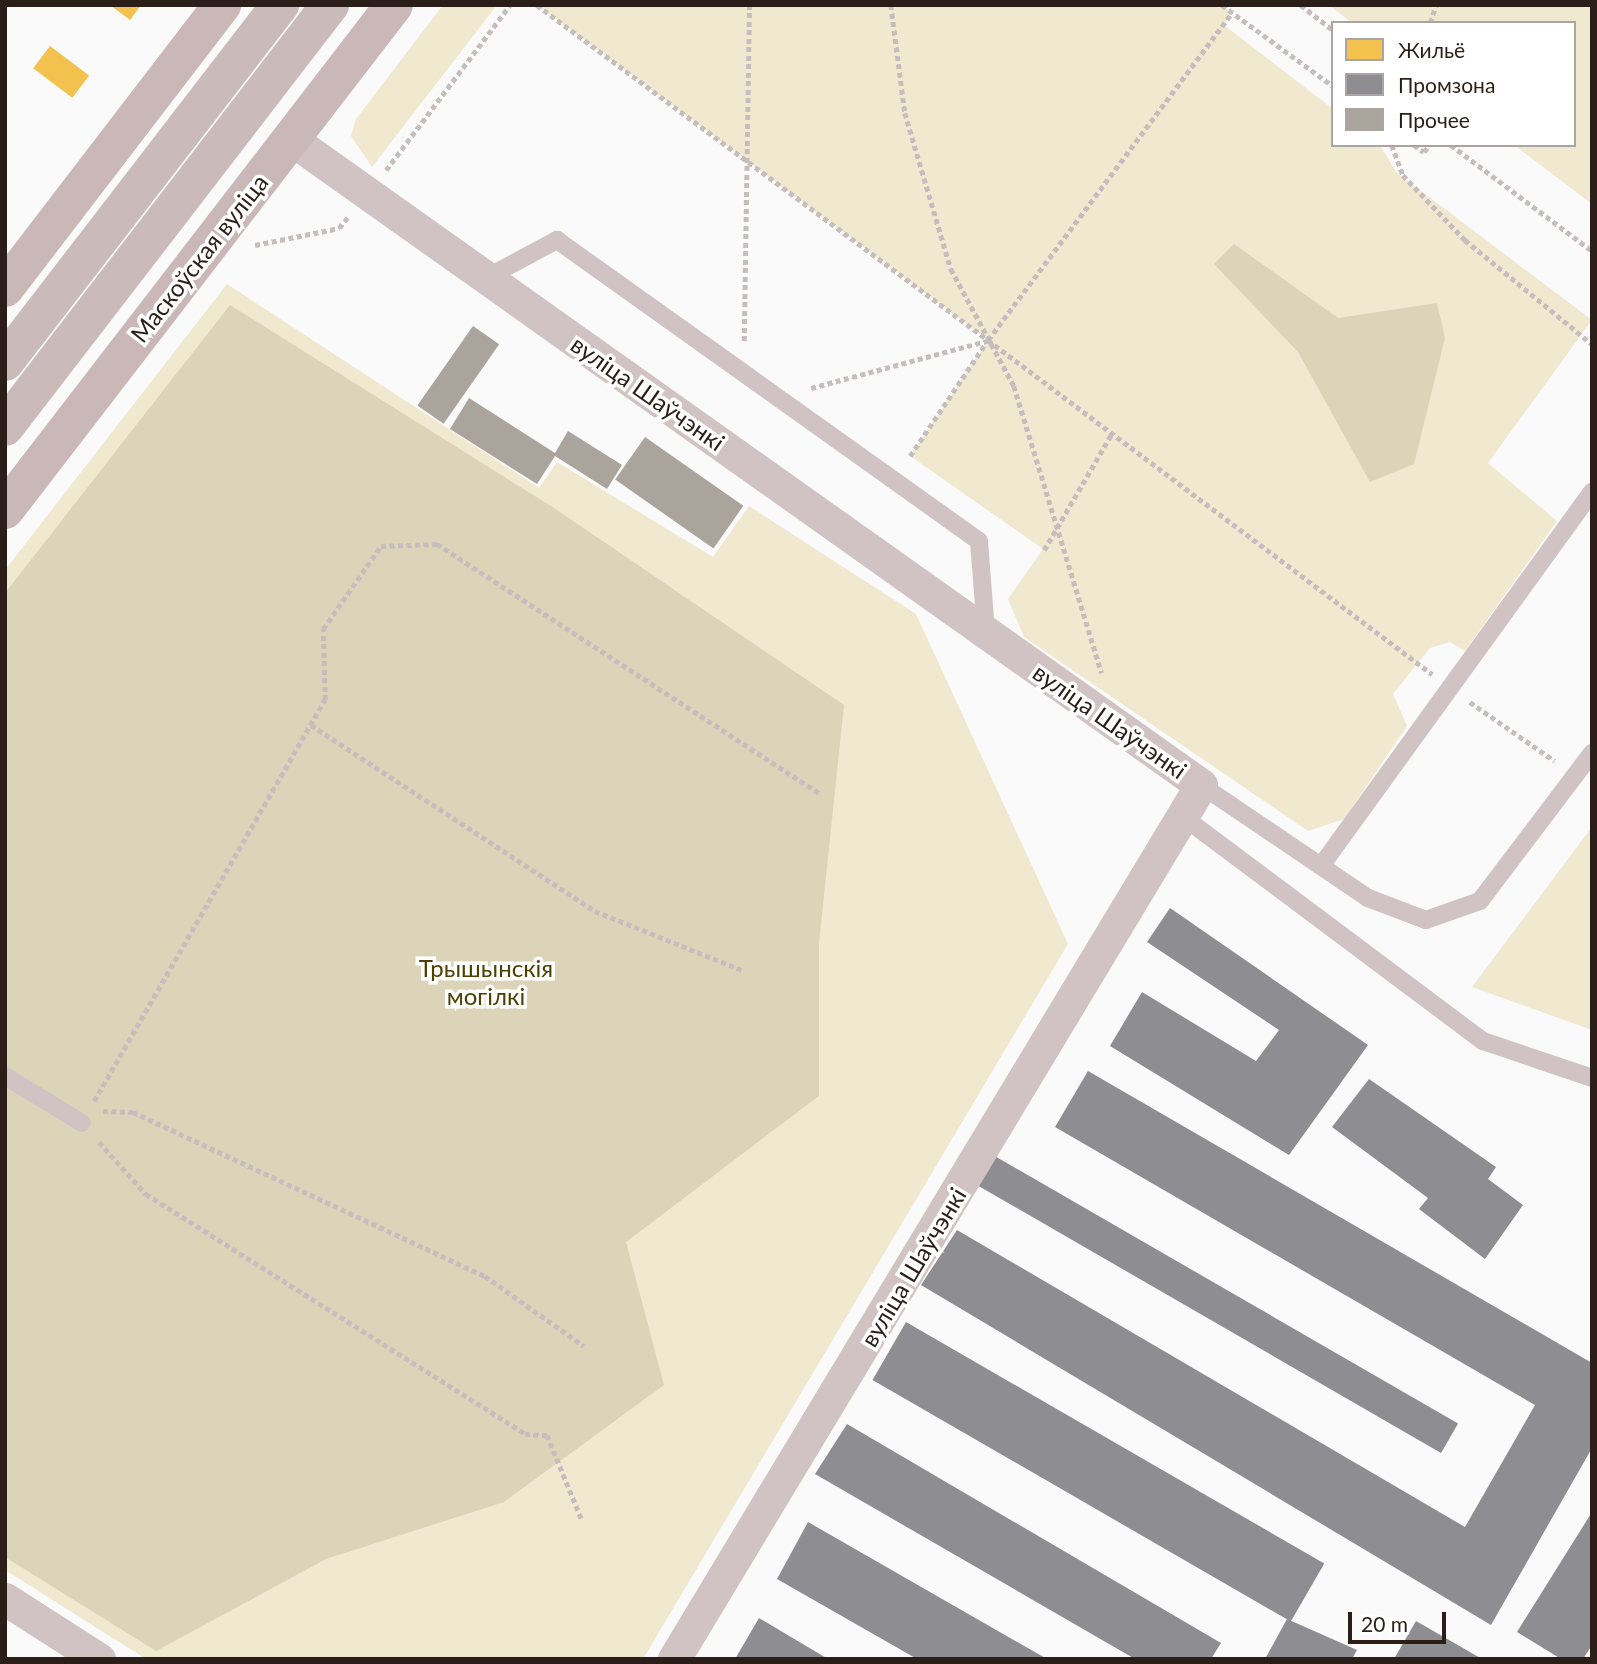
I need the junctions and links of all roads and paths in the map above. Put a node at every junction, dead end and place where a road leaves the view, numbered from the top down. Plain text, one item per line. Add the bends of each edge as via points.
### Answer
1 (222, 5) edge
2 (280, 5) edge
3 (330, 5) edge
4 (394, 5) edge
5 (510, 5) edge
6 (537, 5) edge
7 (749, 5) edge
8 (891, 5) edge
9 (1222, 5) edge
10 (1301, 5) edge
11 (1232, 13) junction
12 (1331, 28) edge
13 (1331, 85) edge
14 (290, 139) junction
15 (1392, 147) edge
16 (1454, 147) edge
17 (750, 161) junction
18 (368, 194) junction
19 (1592, 251) edge
20 (486, 278) junction
21 (5, 288) edge
22 (988, 340) junction
23 (744, 341) dead end
24 (1592, 344) edge
25 (5, 362) edge
26 (811, 388) dead end
27 (5, 428) edge
28 (1112, 433) junction
29 (910, 456) dead end
30 (1592, 492) edge
31 (5, 510) edge
32 (1057, 527) junction
33 (1044, 550) dead end
34 (986, 632) junction
35 (1449, 687) junction
36 (311, 725) junction
37 (1115, 725) junction
38 (1592, 753) edge
39 (1559, 764) dead end
40 (1200, 785) junction
41 (820, 794) dead end
42 (1182, 816) junction
43 (1321, 866) junction
44 (744, 971) dead end
45 (5, 1076) edge
46 (1592, 1078) edge
47 (82, 1123) joint
48 (584, 1346) dead end
49 (582, 1520) dead end
50 (5, 1599) edge
51 (99, 1659) edge
52 (674, 1659) edge

1 - 21 street
2 - 25 main road
3 - 27 main road, Маскоўская вуліца
4 - 14 street, Маскоўская вуліца
5 - 18 path
6 - 17 path
7 - 17 path
8 - 22 path via 905,113 951,270
9 - 11 path
10 - 12 path
11 - 13 path
11 - 22 path
14 - 18 street, вуліца Шаўчэнкі
14 - 31 street, Маскоўская вуліца
15 - 24 path via 1403,175 1465,240
16 - 19 path
17 - 22 path
17 - 23 path
18 - 20 street, вуліца Шаўчэнкі
20 - 34 street, вуліца Шаўчэнкі
20 - 34 lane via 557,240 979,541
22 - 26 path
22 - 28 path
22 - 29 path
22 - 32 path via 1014,386
28 - 32 path
28 - 35 path
30 - 35 lane
32 - 33 path
32 - 37 path
34 - 37 street, вуліца Шаўчэнкі
35 - 39 path
35 - 43 lane
36 - 41 path via 325,701 323,629 381,546 437,544
36 - 44 path via 595,911
36 - 48 path via 88,1111 133,1112 485,1276
37 - 40 street, вуліца Шаўчэнкі
38 - 43 lane via 1480,901 1426,920 1368,898
40 - 42 street, вуліца Шаўчэнкі
40 - 43 lane
42 - 46 lane via 1483,1041
42 - 52 street, вуліца Шаўчэнкі
45 - 47 lane
47 - 49 path via 146,1194 525,1434 547,1435
50 - 51 street

